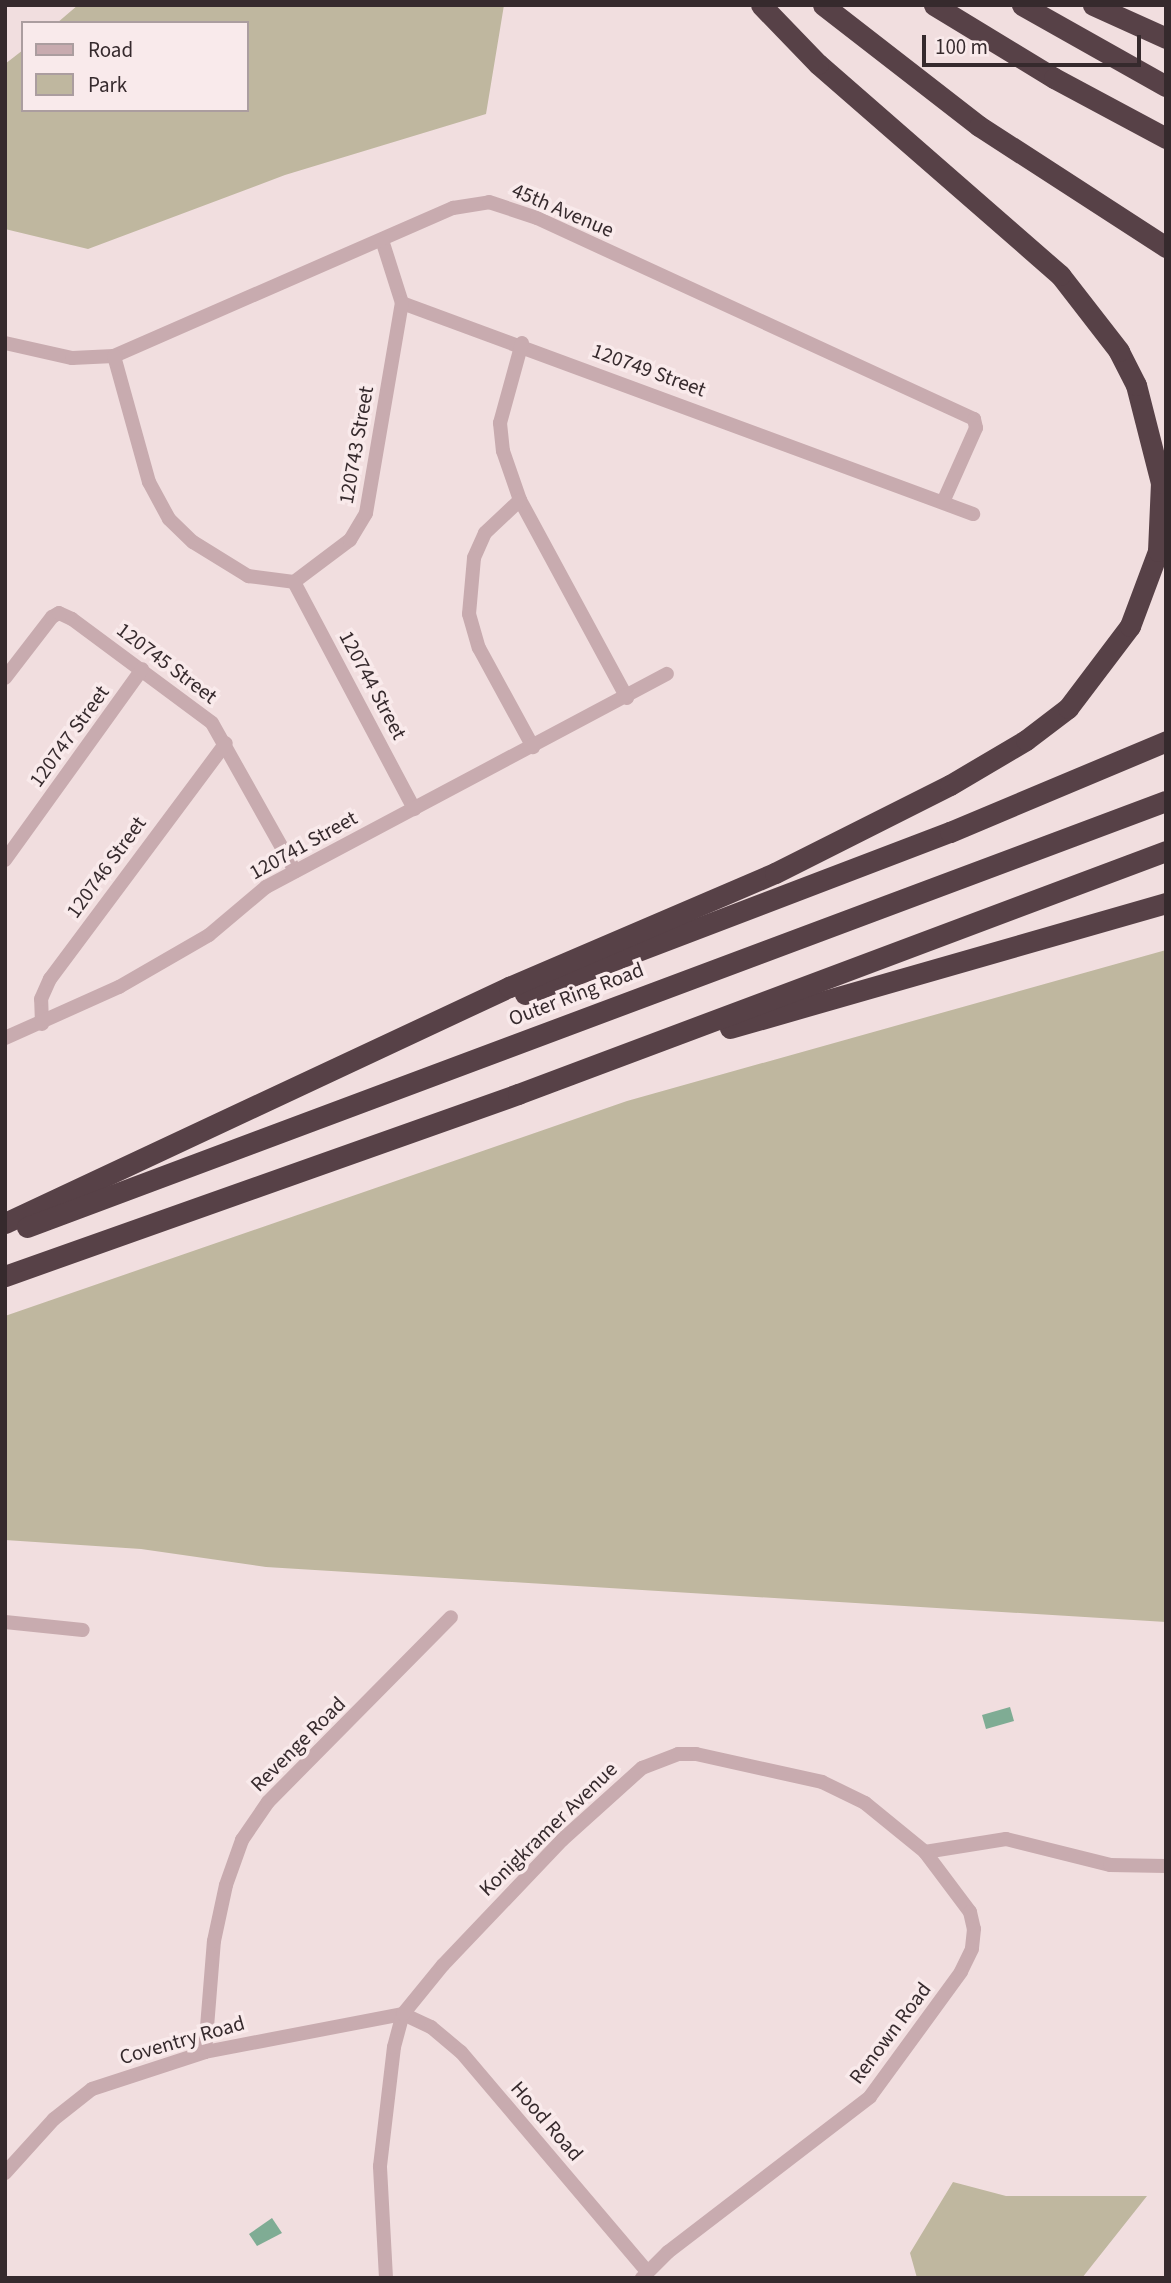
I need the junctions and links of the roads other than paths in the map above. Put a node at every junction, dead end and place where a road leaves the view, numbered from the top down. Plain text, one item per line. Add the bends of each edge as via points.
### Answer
1 (761, 5) edge
2 (823, 5) edge
3 (934, 5) edge
4 (1022, 5) edge
5 (1093, 5) edge
6 (1166, 38) edge
7 (1166, 86) edge
8 (1166, 138) edge
9 (382, 240) junction
10 (1166, 247) edge
11 (402, 303) junction
12 (5, 343) edge
13 (522, 344) junction
14 (114, 356) junction
15 (520, 500) junction
16 (943, 502) junction
17 (973, 514) dead end
18 (294, 582) junction
19 (142, 670) junction
20 (667, 674) dead end
21 (5, 678) edge
22 (627, 698) junction
23 (1166, 741) edge
24 (226, 743) junction
25 (533, 747) junction
26 (1166, 801) edge
27 (414, 809) junction
28 (1166, 850) edge
29 (5, 860) edge
30 (295, 871) junction
31 (1166, 903) edge
32 (1166, 917) edge
33 (1009, 946) junction
34 (42, 1024) junction
35 (5, 1038) edge
36 (366, 1055) junction
37 (518, 1094) junction
38 (5, 1223) edge
39 (5, 1235) edge
40 (5, 1276) edge
41 (451, 1617) dead end
42 (5, 1622) edge
43 (83, 1630) dead end
44 (925, 1852) junction
45 (1166, 1866) edge
46 (403, 2014) junction
47 (205, 2052) junction
48 (5, 2173) edge
49 (644, 2274) edge
50 (386, 2278) edge

1 - 36 highway via 818,64 1060,275 1119,351 1136,384 1161,483 1158,551 1146,590 1108,658 1068,708 1026,740 950,785 775,873 509,987
2 - 10 highway via 979,126
3 - 8 highway via 1054,78
4 - 7 highway
5 - 6 highway
9 - 11 street
9 - 14 street, 45th Avenue
9 - 16 street, 45th Avenue via 463,205 507,206 813,342 975,421
11 - 13 street, 120749 Street
11 - 18 street, 120743 Street via 366,513 349,540
12 - 14 street, 45th Avenue via 72,358
13 - 15 street via 500,423 503,451
13 - 16 street, 120749 Street
14 - 18 street via 149,482 169,519 193,542 248,576
15 - 22 street
15 - 25 street via 485,533 474,558 469,614 479,648
16 - 17 street, 120749 Street
18 - 27 street, 120744 Street
19 - 21 street, 120745 Street via 60,613 44,625
19 - 24 street, 120745 Street via 202,714
19 - 29 street, 120747 Street
20 - 22 street, 120741 Street
22 - 25 street, 120741 Street
23 - 36 highway via 950,832
24 - 30 street, 120745 Street
24 - 34 street, 120746 Street via 50,979 41,999
25 - 27 street, 120741 Street
26 - 39 highway, Outer Ring Road
27 - 30 street, 120741 Street
28 - 37 highway
30 - 34 street, 120741 Street via 266,887 196,943
31 - 33 highway
32 - 33 highway
33 - 37 highway
34 - 35 street, 120741 Street
36 - 38 highway
37 - 40 highway
41 - 47 street, Revenge Road via 268,1802 242,1840 214,1941
42 - 43 street
44 - 45 street via 1006,1839 1110,1865
44 - 46 street, Konigkramer Avenue via 865,1803 822,1782 725,1758 696,1754 666,1757 618,1786 443,1965
44 - 49 street, Renown Road via 970,1912 972,1949 961,1972 870,2098
46 - 47 street, Coventry Road
46 - 49 street, Hood Road via 431,2027 461,2052
46 - 50 street, Konigkramer Avenue via 394,2047 380,2166
47 - 48 street, Coventry Road via 79,2097

